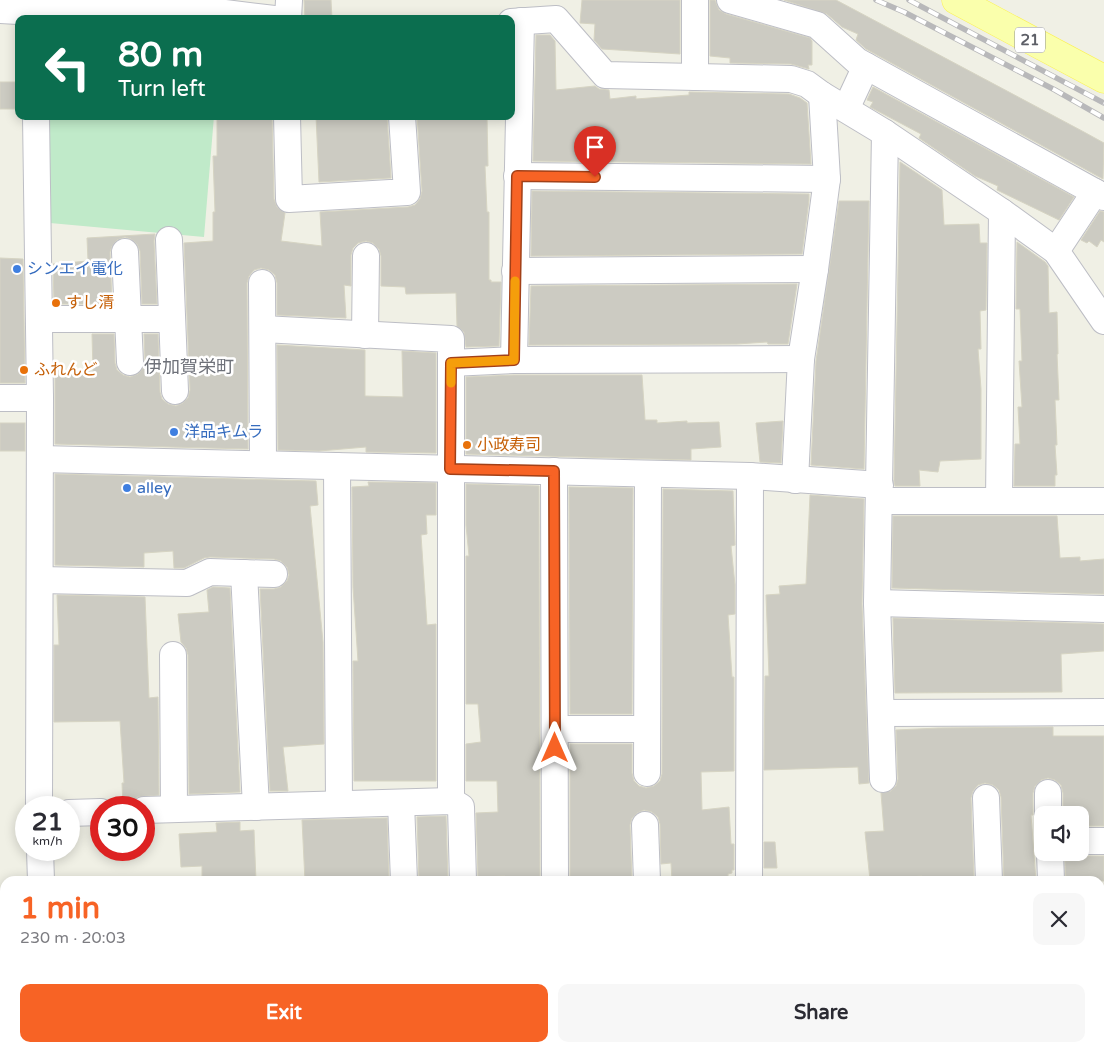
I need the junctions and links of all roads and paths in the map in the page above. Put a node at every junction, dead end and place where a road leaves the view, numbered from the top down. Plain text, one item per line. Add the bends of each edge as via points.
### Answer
1 (289, 0) edge
2 (695, 0) edge
3 (730, 0) edge
4 (956, 0) edge
5 (79, 6) edge
6 (0, 10) edge
7 (34, 10) edge
8 (242, 15) edge
9 (288, 15) edge
10 (516, 22) edge
11 (866, 66) junction
12 (695, 77) junction
13 (1104, 79) edge
14 (822, 95) junction
15 (846, 109) junction
16 (36, 120) edge
17 (287, 120) edge
18 (402, 120) edge
19 (885, 133) junction
20 (517, 176) junction
21 (827, 179) junction
22 (1100, 195) edge
23 (1002, 212) junction
24 (169, 240) dead end
25 (1056, 251) junction
26 (125, 252) dead end
27 (366, 256) dead end
28 (815, 268) junction
29 (515, 271) junction
30 (262, 283) dead end
31 (1100, 309) edge
32 (128, 318) junction
33 (39, 319) junction
34 (172, 319) junction
35 (263, 329) junction
36 (365, 335) junction
37 (801, 359) junction
38 (514, 360) junction
39 (130, 362) dead end
40 (451, 363) junction
41 (175, 391) dead end
42 (0, 398) edge
43 (40, 398) junction
44 (40, 459) junction
45 (263, 464) junction
46 (337, 466) junction
47 (450, 469) junction
48 (554, 471) junction
49 (648, 474) junction
50 (750, 476) junction
51 (795, 480) junction
52 (879, 493) junction
53 (999, 500) junction
54 (1104, 501) edge
55 (244, 573) junction
56 (274, 574) dead end
57 (40, 580) junction
58 (877, 603) junction
59 (1104, 609) edge
60 (173, 655) dead end
61 (1104, 712) edge
62 (881, 713) junction
63 (647, 728) junction
64 (555, 729) junction
65 (647, 773) dead end
66 (883, 779) dead end
67 (39, 796) edge
68 (986, 798) dead end
69 (451, 801) junction
70 (401, 803) junction
71 (339, 804) junction
72 (256, 807) junction
73 (174, 809) junction
74 (155, 810) edge
75 (645, 825) dead end
76 (1104, 840) edge
77 (1089, 841) edge
78 (40, 861) edge
79 (1050, 861) edge
80 (41, 876) edge
81 (404, 876) edge
82 (463, 876) edge
83 (555, 876) edge
84 (647, 876) edge
85 (749, 876) edge
86 (989, 876) edge
87 (1051, 876) edge

1 - 9 street
2 - 12 street
3 - 11 street via 817,25
4 - 13 main road, 21
5 - 7 street
5 - 8 street
6 - 7 street
10 - 12 street via 556,19 605,75
10 - 20 street
11 - 15 street
11 - 22 street
12 - 14 street via 791,79 807,84
14 - 15 street
14 - 21 street
15 - 19 street
16 - 33 street
17 - 18 street via 289,199 407,192
19 - 23 street
19 - 52 street
20 - 21 street
20 - 29 street
21 - 28 street
22 - 25 street
23 - 25 street
23 - 53 street
24 - 34 street
25 - 31 street
26 - 32 street
27 - 36 street
28 - 29 street
28 - 37 street
29 - 38 street
30 - 35 street
32 - 33 street
32 - 34 street
32 - 39 street
33 - 43 street
34 - 41 street
35 - 36 street
35 - 45 street
36 - 40 street via 451,339
37 - 38 street
37 - 51 street
38 - 40 street
40 - 47 street
42 - 43 street
43 - 44 street
44 - 45 street
44 - 57 street
45 - 46 street
46 - 47 street
46 - 71 street
47 - 48 street
47 - 69 street
48 - 49 street
48 - 64 street
49 - 50 street
49 - 63 street
50 - 51 street
50 - 85 street
51 - 52 street
52 - 53 street
52 - 58 street
53 - 54 street
55 - 56 street
55 - 57 street via 210,572 187,583
55 - 72 street
57 - 67 street
58 - 59 street
58 - 62 street
60 - 73 street
61 - 62 street
62 - 66 street
63 - 64 street
63 - 65 street
64 - 83 street
68 - 86 street
69 - 70 street
69 - 82 street via 461,807
70 - 71 street
70 - 81 street
71 - 72 street
72 - 73 street
73 - 74 street
75 - 84 street
76 - 77 street
78 - 80 street
79 - 87 street

